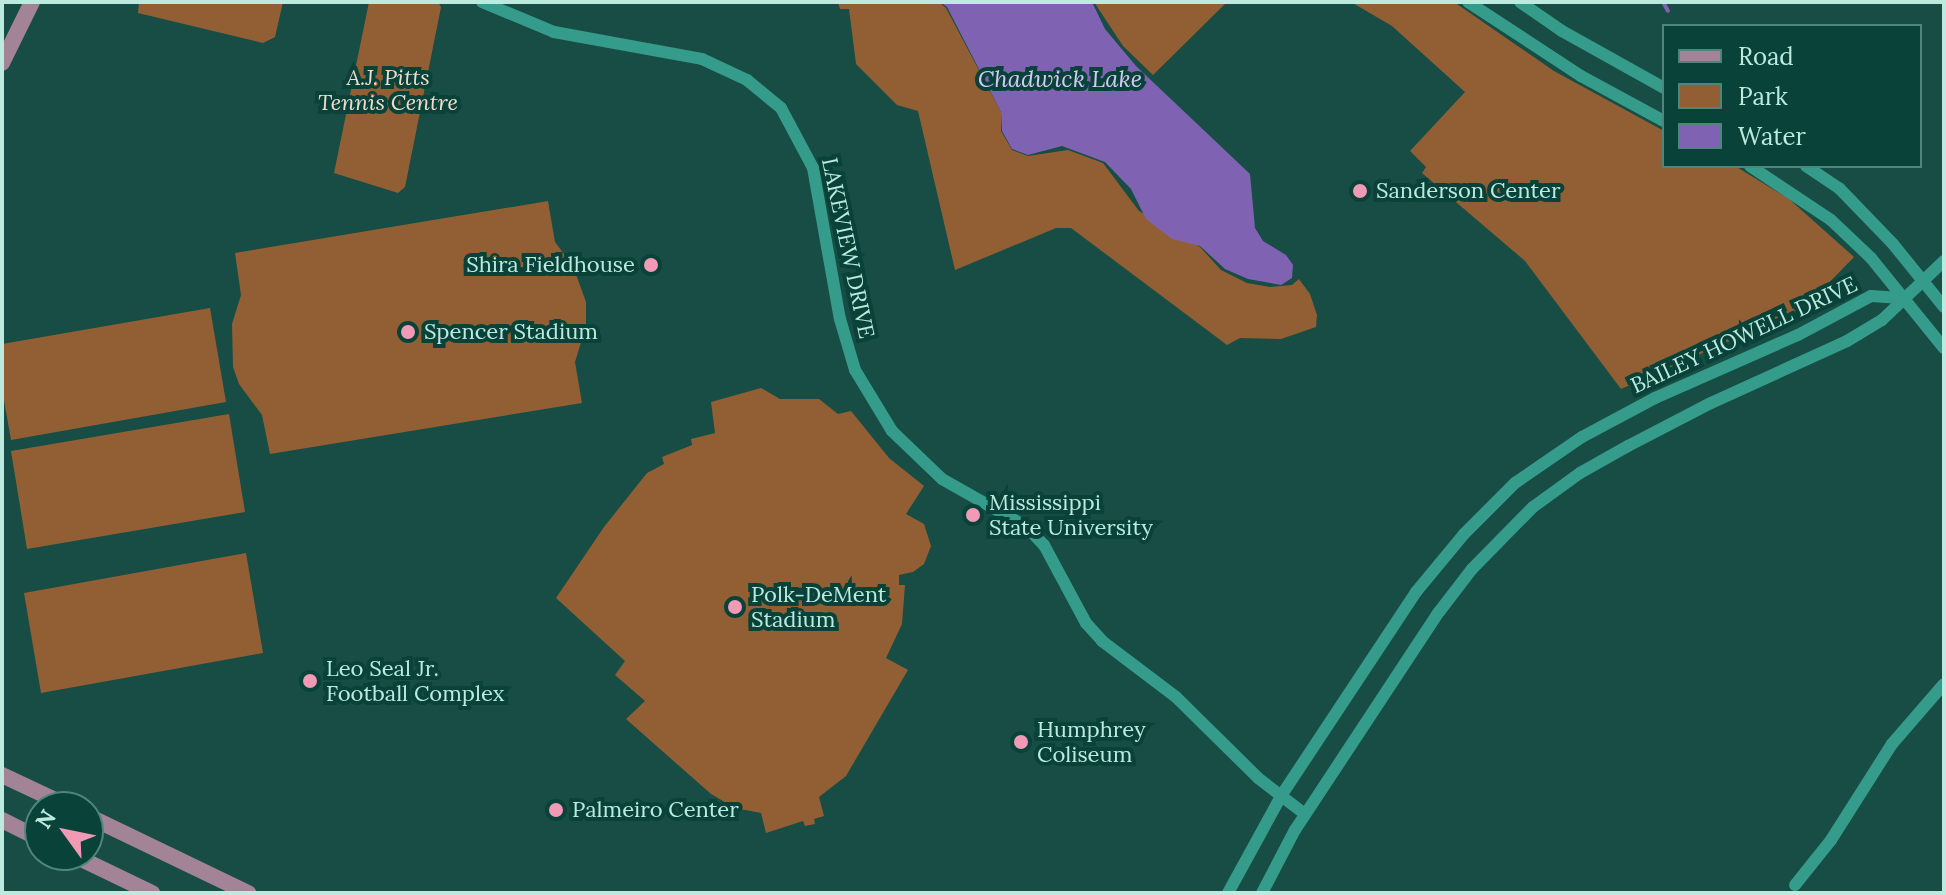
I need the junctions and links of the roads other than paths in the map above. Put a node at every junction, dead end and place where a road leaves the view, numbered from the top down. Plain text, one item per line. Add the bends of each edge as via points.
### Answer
1 (32, 2) edge
2 (482, 2) edge
3 (1468, 2) edge
4 (1520, 2) edge
5 (2, 63) edge
6 (1662, 87) edge
7 (1662, 120) edge
8 (1753, 168) edge
9 (1809, 168) edge
10 (1944, 261) edge
11 (1924, 281) junction
12 (1901, 298) junction
13 (1944, 307) edge
14 (1944, 348) edge
15 (1944, 684) edge
16 (2, 765) edge
17 (2, 775) edge
18 (36, 791) edge
19 (43, 791) edge
20 (1281, 796) junction
21 (1305, 814) junction
22 (2, 820) edge
23 (104, 824) edge
24 (2, 828) edge
25 (24, 833) edge
26 (24, 836) edge
27 (104, 870) edge
28 (104, 871) edge
29 (109, 873) junction
30 (1795, 885) dead end
31 (152, 893) edge
32 (248, 893) edge
33 (1228, 893) edge
34 (1262, 893) edge

1 - 5 main road
2 - 20 street, LAKEVIEW DRIVE via 554,32 702,59 747,80 781,108 813,168 840,319 855,370 892,431 942,479 1027,527 1044,545 1094,633 1186,705
3 - 7 street via 1581,76
4 - 6 street
8 - 12 street via 1831,220 1871,258
9 - 11 street via 1839,188
10 - 11 street
11 - 12 street
11 - 13 street
12 - 14 street
12 - 20 street, BAILEY HOWELL DRIVE via 1871,296 1798,335 1655,398 1582,437 1515,483 1416,592
12 - 21 street, BAILEY HOWELL DRIVE via 1882,320 1847,341 1628,446 1533,507 1472,569 1439,612
15 - 30 street via 1892,744 1831,840
16 - 19 main road
17 - 18 main road
20 - 21 street, LAKEVIEW DRIVE
20 - 33 street, BAILEY HOWELL DRIVE
21 - 34 street, BAILEY HOWELL DRIVE
22 - 25 main road
23 - 32 main road
24 - 26 main road
27 - 29 main road
28 - 29 main road
29 - 31 main road

